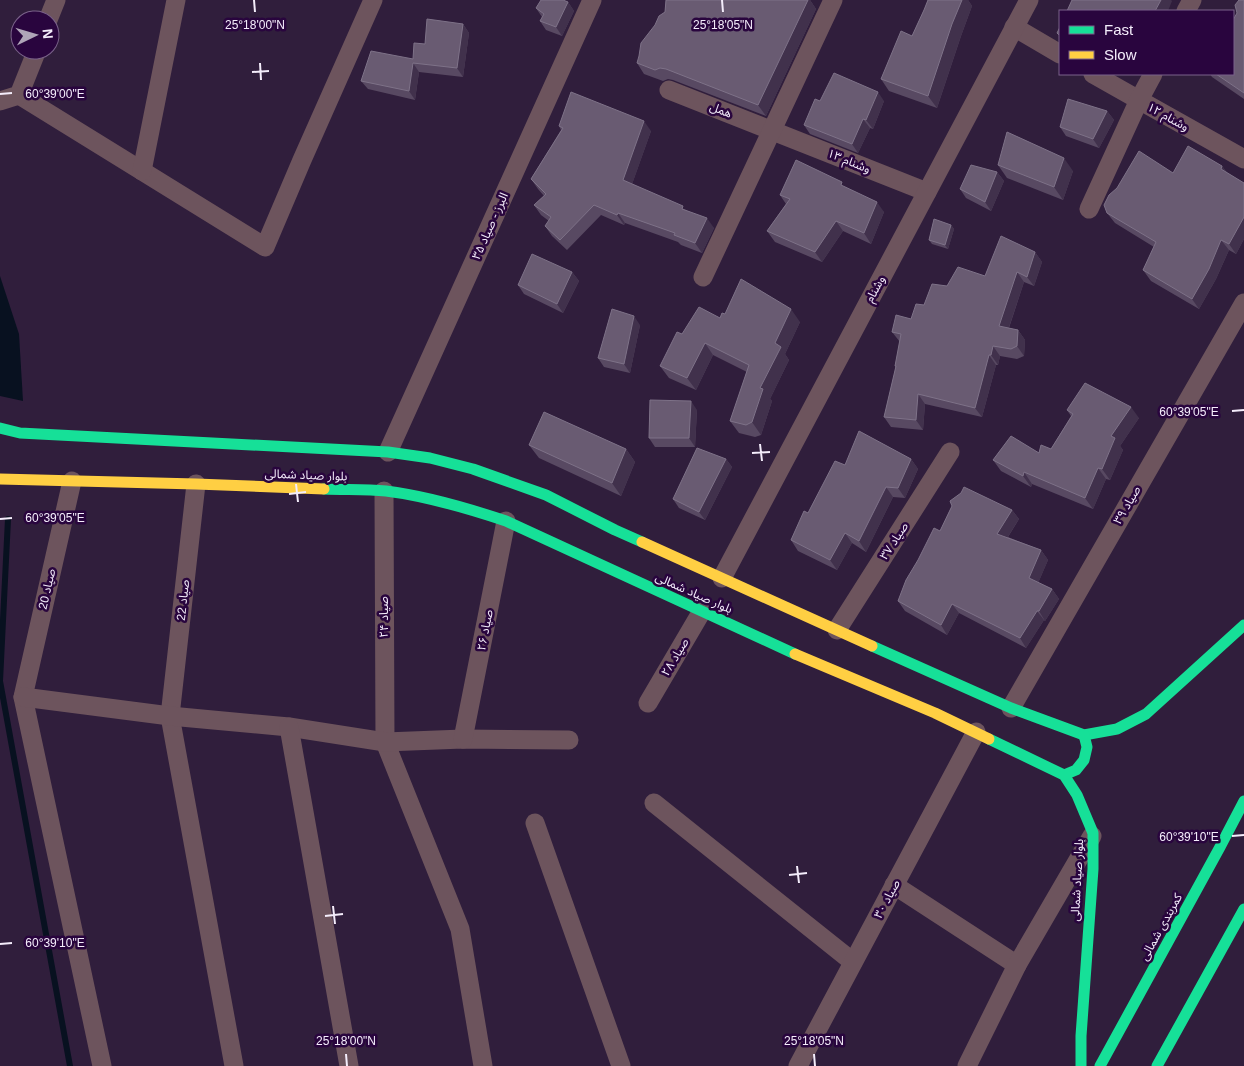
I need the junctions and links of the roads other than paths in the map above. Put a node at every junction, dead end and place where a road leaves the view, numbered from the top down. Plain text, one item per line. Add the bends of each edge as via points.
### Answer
1 (176, 0) edge
2 (373, 0) edge
3 (592, 0) edge
4 (833, 0) edge
5 (1029, 0) edge
6 (1014, 27) junction
7 (1059, 53) edge
8 (32, 60) edge
9 (1095, 75) edge
10 (1152, 75) edge
11 (670, 90) dead end
12 (19, 95) junction
13 (1138, 100) junction
14 (0, 101) edge
15 (772, 130) junction
16 (1244, 159) edge
17 (142, 170) junction
18 (927, 192) junction
19 (1089, 210) dead end
20 (703, 277) dead end
21 (1244, 303) edge
22 (0, 428) edge
23 (388, 452) junction
24 (950, 452) dead end
25 (0, 479) edge
26 (72, 481) junction
27 (196, 484) junction
28 (384, 491) junction
29 (506, 521) junction
30 (722, 578) junction
31 (702, 611) junction
32 (1244, 626) edge
33 (837, 630) junction
34 (23, 697) junction
35 (648, 703) dead end
36 (1011, 708) junction
37 (170, 716) junction
38 (289, 727) junction
39 (976, 732) junction
40 (1084, 735) junction
41 (464, 739) junction
42 (569, 740) dead end
43 (385, 742) junction
44 (1064, 775) junction
45 (1244, 801) edge
46 (654, 803) dead end
47 (536, 823) dead end
48 (1093, 834) junction
49 (894, 886) junction
50 (1244, 909) edge
51 (853, 962) junction
52 (1017, 965) junction
53 (102, 1066) edge
54 (234, 1066) edge
55 (350, 1066) edge
56 (483, 1066) edge
57 (621, 1066) edge
58 (798, 1066) edge
59 (967, 1066) edge
60 (1081, 1066) edge
61 (1100, 1066) edge
62 (1157, 1066) edge

1 - 17 street
2 - 17 street via 265,247
3 - 23 street, البرز - صیاد ۳۵
4 - 15 street
5 - 6 street, وشنام
6 - 7 street
6 - 18 street, وشنام
8 - 12 street
9 - 13 street, وشنام ۱۲
10 - 13 street
11 - 15 street, همل
12 - 14 street
12 - 17 street
13 - 16 street, وشنام ۱۲
13 - 19 street
15 - 18 street, وشنام ۱۳
15 - 20 street
18 - 30 street, وشنام
21 - 36 street, صیاد ۳۹
22 - 23 main road, بلوار صیاد شمالی via 52,435
23 - 30 main road, بلوار صیاد شمالی via 473,469 546,495
24 - 33 street, صیاد ۳۷
25 - 26 main road, بلوار صیاد شمالی
26 - 27 main road, بلوار صیاد شمالی
26 - 34 street, صیاد 20
27 - 28 main road, بلوار صیاد شمالی
27 - 37 street, صیاد 22
28 - 29 main road, بلوار صیاد شمالی via 470,509
28 - 43 street, صیاد ۲۴
29 - 31 main road, بلوار صیاد شمالی
29 - 41 street, صیاد ۲۶
30 - 33 main road, بلوار صیاد شمالی
31 - 35 street, صیاد ۲۸
31 - 39 main road, بلوار صیاد شمالی
32 - 40 main road, بلوار صیاد شمالی via 1146,714 1117,730
33 - 36 main road, بلوار صیاد شمالی
34 - 37 street
34 - 53 street
36 - 40 main road, بلوار صیاد شمالی
37 - 38 street
37 - 54 street, صیاد 22
38 - 43 street
38 - 55 street
39 - 44 main road, بلوار صیاد شمالی
39 - 49 street, صیاد ۳۰
40 - 44 main road via 1087,747 1084,760 1076,770
41 - 42 street
41 - 43 street
43 - 56 street via 460,929
44 - 48 main road, بلوار صیاد شمالی via 1078,795
45 - 61 main road, کمربندی شمالی
46 - 51 street
47 - 57 street
48 - 52 street
48 - 60 main road, بلوار صیاد شمالی
49 - 51 street, صیاد ۳۰
49 - 52 street
50 - 62 main road
51 - 58 street, صیاد ۳۰
52 - 59 street

